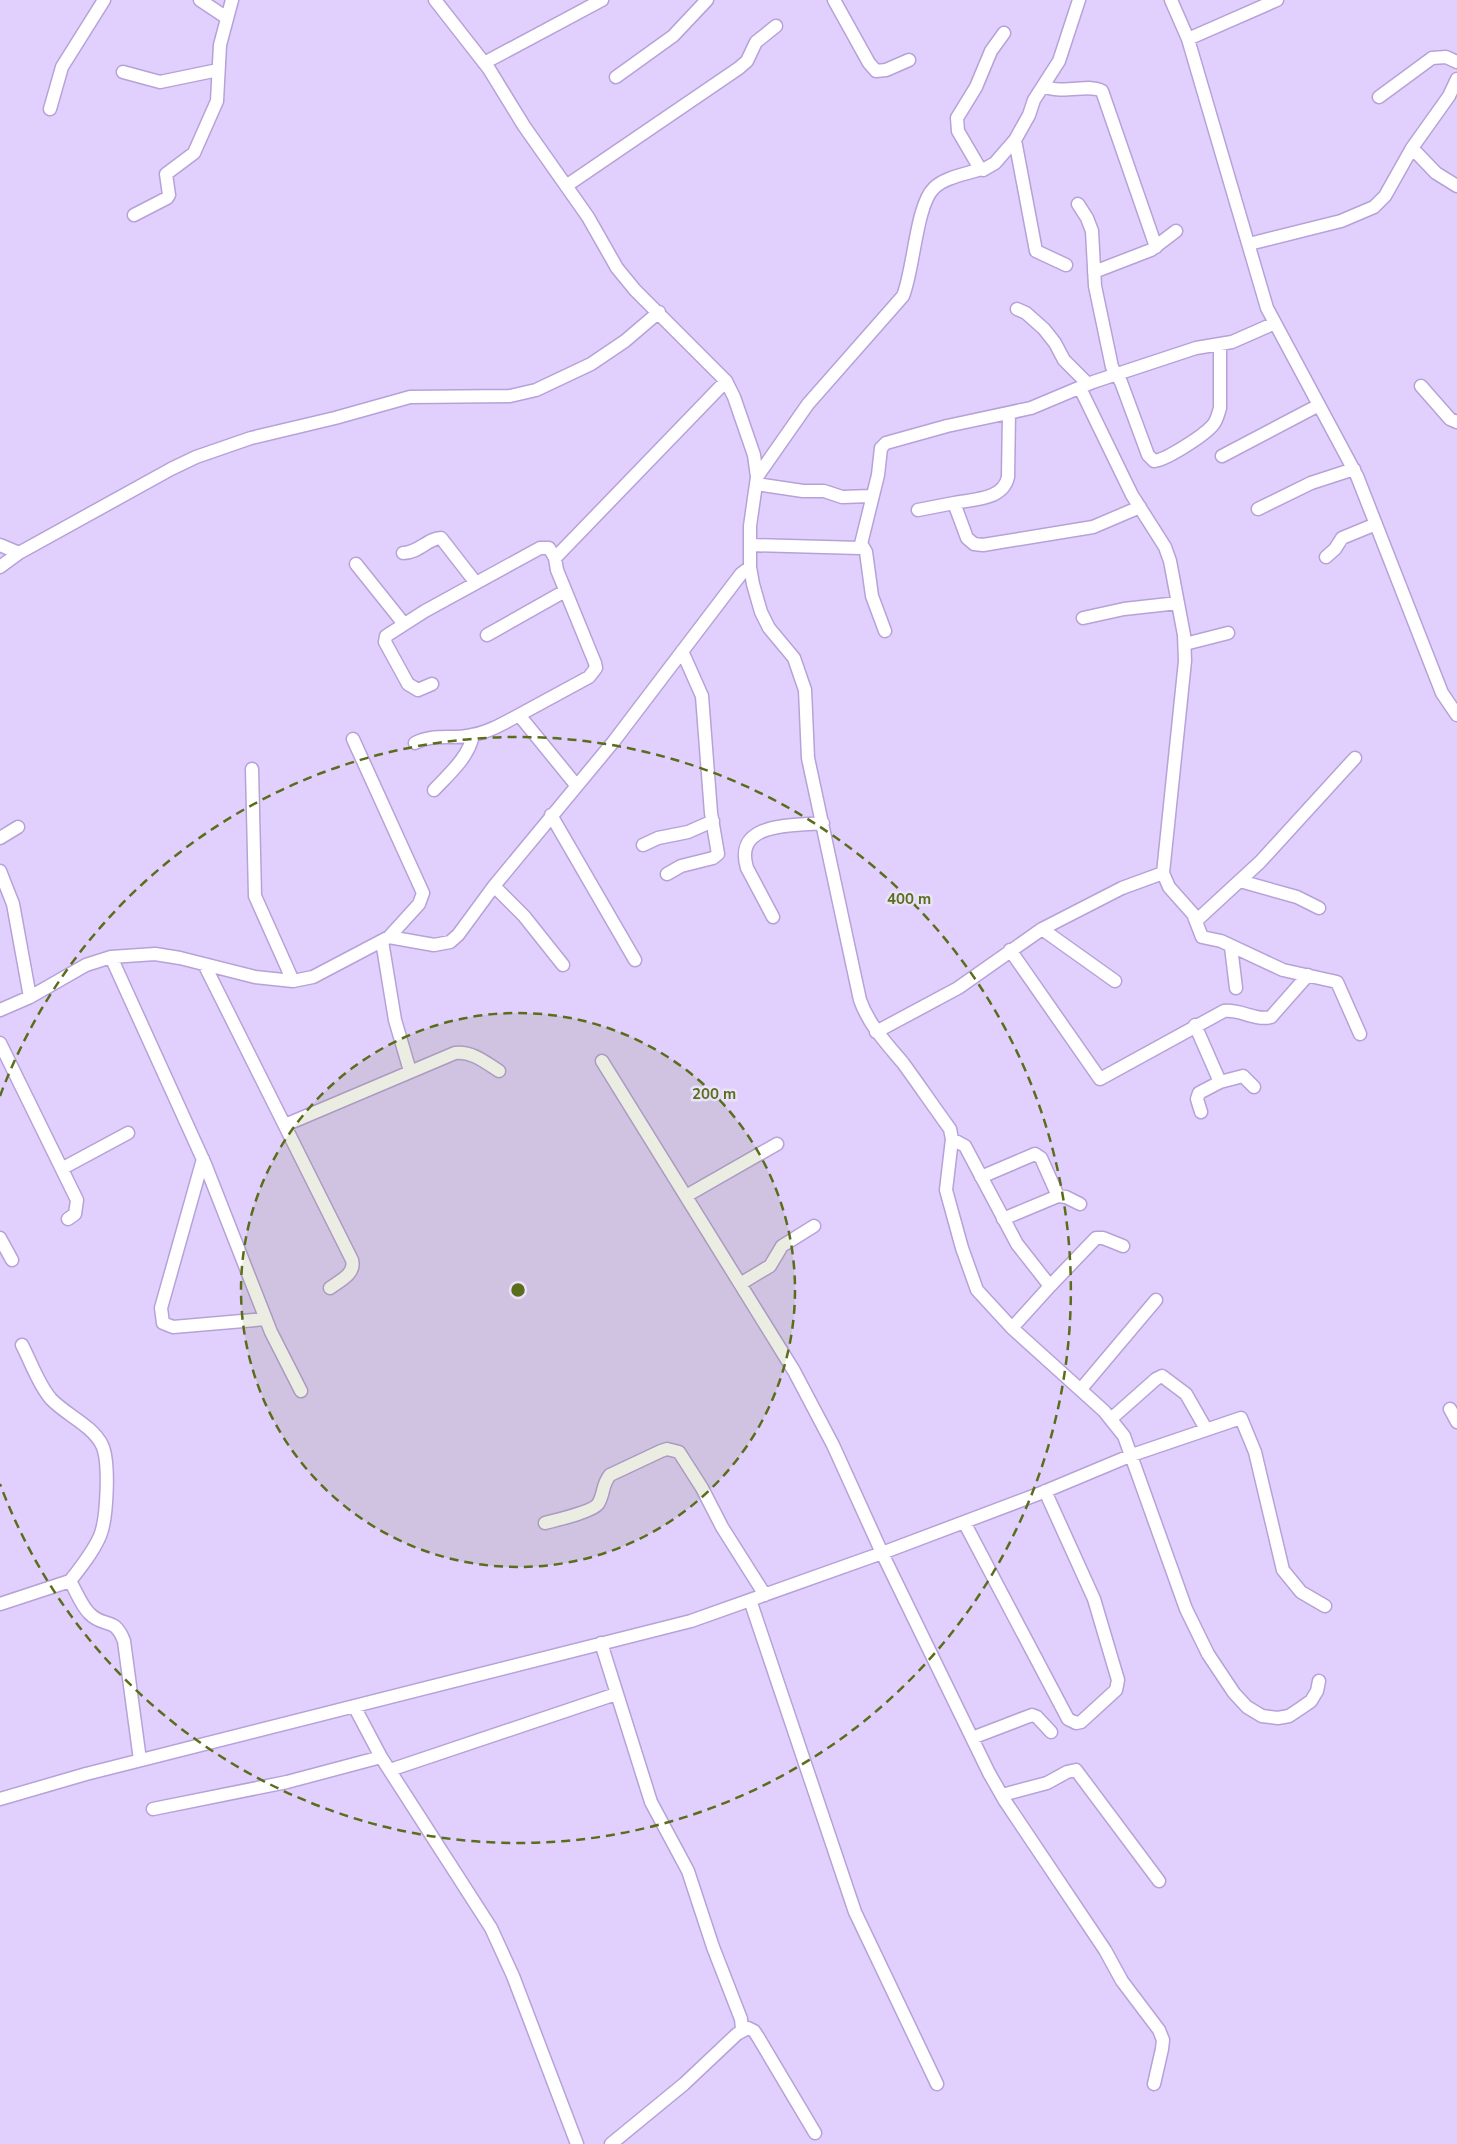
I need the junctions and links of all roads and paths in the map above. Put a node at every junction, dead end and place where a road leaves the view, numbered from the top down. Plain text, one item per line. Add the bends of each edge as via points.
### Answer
1 (104, 0) edge
2 (200, 0) edge
3 (232, 0) edge
4 (602, 0) edge
5 (707, 0) edge
6 (834, 0) edge
7 (1079, 0) edge
8 (1171, 0) edge
9 (1277, 0) edge
10 (438, 1) edge
11 (226, 18) junction
12 (776, 26) dead end
13 (1004, 34) dead end
14 (1188, 39) junction
15 (909, 60) dead end
16 (1457, 62) edge
17 (484, 63) junction
18 (218, 70) junction
19 (123, 72) dead end
20 (616, 77) dead end
21 (1457, 79) edge
22 (1043, 86) junction
23 (1379, 96) dead end
24 (50, 109) dead end
25 (1015, 140) junction
26 (1412, 148) junction
27 (981, 169) junction
28 (566, 186) junction
29 (1457, 186) edge
30 (1078, 204) dead end
31 (134, 215) dead end
32 (1176, 231) dead end
33 (1249, 244) junction
34 (1156, 247) junction
35 (1066, 265) dead end
36 (1094, 272) junction
37 (1018, 309) dead end
38 (658, 312) junction
39 (1275, 323) junction
40 (1220, 344) junction
41 (1115, 375) junction
42 (726, 381) junction
43 (1084, 386) junction
44 (1421, 386) dead end
45 (1319, 405) junction
46 (1009, 412) junction
47 (1457, 422) edge
48 (1222, 456) dead end
49 (1354, 469) junction
50 (756, 481) junction
51 (871, 496) junction
52 (954, 503) junction
53 (1140, 507) junction
54 (1258, 509) dead end
55 (918, 510) dead end
56 (1376, 524) junction
57 (0, 545) edge
58 (750, 545) junction
59 (862, 545) junction
60 (18, 553) junction
61 (403, 554) dead end
62 (1326, 557) dead end
63 (555, 558) junction
64 (356, 564) dead end
65 (0, 567) edge
66 (750, 567) junction
67 (476, 583) junction
68 (565, 591) junction
69 (1178, 603) junction
70 (1083, 618) dead end
71 (404, 624) junction
72 (885, 631) dead end
73 (1228, 632) dead end
74 (487, 635) dead end
75 (1185, 644) junction
76 (682, 651) junction
77 (432, 684) dead end
78 (1457, 715) edge
79 (519, 716) junction
80 (473, 735) junction
81 (353, 739) dead end
82 (415, 743) dead end
83 (1355, 758) dead end
84 (252, 769) dead end
85 (576, 785) junction
86 (434, 790) dead end
87 (551, 815) junction
88 (713, 821) junction
89 (823, 823) junction
90 (18, 827) dead end
91 (0, 838) edge
92 (643, 845) dead end
93 (0, 871) edge
94 (1163, 873) junction
95 (667, 874) dead end
96 (1240, 881) junction
97 (494, 886) junction
98 (1319, 908) dead end
99 (773, 917) dead end
100 (1196, 921) junction
101 (1042, 929) junction
102 (386, 939) junction
103 (1232, 947) junction
104 (1010, 950) junction
105 (111, 957) junction
106 (634, 960) dead end
107 (204, 964) junction
108 (563, 965) dead end
109 (1308, 975) junction
110 (293, 981) junction
111 (1115, 981) dead end
112 (1236, 988) dead end
113 (30, 997) junction
114 (0, 1010) edge
115 (1195, 1026) junction
116 (876, 1032) junction
117 (1360, 1034) dead end
118 (0, 1042) edge
119 (602, 1061) dead end
120 (410, 1071) junction
121 (499, 1071) dead end
122 (1220, 1082) junction
123 (1254, 1087) dead end
124 (1201, 1112) dead end
125 (285, 1125) junction
126 (128, 1133) dead end
127 (952, 1139) junction
128 (777, 1144) dead end
129 (203, 1159) junction
130 (63, 1168) junction
131 (981, 1177) junction
132 (686, 1196) junction
133 (1058, 1196) junction
134 (1080, 1204) dead end
135 (68, 1219) dead end
136 (1003, 1219) junction
137 (814, 1226) dead end
138 (0, 1238) edge
139 (1123, 1246) dead end
140 (12, 1260) dead end
141 (740, 1284) junction
142 (1050, 1286) junction
143 (330, 1288) dead end
144 (1156, 1300) dead end
145 (266, 1319) junction
146 (1012, 1328) junction
147 (22, 1345) dead end
148 (1080, 1390) junction
149 (302, 1391) dead end
150 (1450, 1409) dead end
151 (1112, 1418) junction
152 (1457, 1422) edge
153 (1206, 1429) junction
154 (1132, 1455) junction
155 (1045, 1491) junction
156 (964, 1522) junction
157 (545, 1523) dead end
158 (882, 1553) junction
159 (70, 1581) junction
160 (764, 1595) junction
161 (750, 1600) junction
162 (0, 1604) edge
163 (1325, 1606) dead end
164 (601, 1643) junction
165 (1319, 1681) dead end
166 (616, 1694) junction
167 (354, 1706) junction
168 (1051, 1732) dead end
169 (972, 1738) junction
170 (381, 1758) junction
171 (140, 1760) junction
172 (390, 1770) junction
173 (1002, 1794) junction
174 (0, 1799) edge
175 (153, 1809) dead end
176 (1159, 1881) dead end
177 (742, 2029) junction
178 (937, 2084) dead end
179 (1154, 2084) dead end
180 (815, 2132) dead end
181 (577, 2144) edge
182 (611, 2144) edge

1 - 24 street via 62,67
2 - 11 street
3 - 11 street
4 - 17 street
5 - 20 street via 673,36
6 - 15 street via 876,71
7 - 22 street via 1059,61
8 - 14 street
9 - 14 street
10 - 17 street
11 - 18 street
12 - 28 street via 756,42 747,62
13 - 27 street via 988,56 976,87 957,118 958,131
14 - 33 street
16 - 23 street via 1446,57 1432,58
17 - 28 street
18 - 19 street via 160,82
18 - 31 street via 219,92 194,153 166,174 167,198
21 - 26 street via 1449,96
22 - 25 street
22 - 34 street via 1059,91 1095,88 1102,91
25 - 27 street via 995,163
25 - 35 street via 1036,251
26 - 29 street via 1436,174
26 - 33 street via 1386,196 1374,207 1341,221
27 - 50 street via 946,180 934,188 925,206 903,296 808,404
28 - 38 street via 617,268
30 - 36 street via 1092,231
32 - 34 street
33 - 39 street via 1267,308
34 - 36 street
36 - 41 street
37 - 43 street via 1044,329
38 - 42 street
38 - 60 street via 625,341 591,364 536,390 510,396 410,397 251,438 171,469
39 - 40 street
39 - 45 street
40 - 41 street via 1196,348
40 - 41 street via 1220,408 1217,418 1203,433 1158,460 1148,455 1121,382
41 - 43 street
42 - 50 street via 749,439
42 - 63 street
43 - 46 street via 1042,404
43 - 53 street
44 - 47 street via 1450,420
45 - 48 street
45 - 49 street
46 - 51 street via 886,442 881,448 878,475
46 - 52 street via 1006,486 995,494
49 - 54 street via 1311,484
49 - 56 street
50 - 51 street via 803,491 824,491 842,497
50 - 58 street
51 - 59 street
52 - 53 street via 967,538 978,545 1093,527
52 - 55 street
53 - 69 street via 1165,547
56 - 62 street via 1342,538
56 - 78 street via 1442,693
57 - 60 street
58 - 59 street via 857,549
58 - 66 street
59 - 72 street via 866,552 872,596
60 - 65 street
61 - 67 street via 441,538
63 - 67 street via 549,548 543,547
63 - 68 street
64 - 71 street
66 - 76 street via 741,574
66 - 89 street via 761,612 801,673 806,700 808,758
67 - 71 street
68 - 74 street
68 - 79 street via 596,668 589,677
69 - 70 street
69 - 75 street
71 - 77 street via 386,636 385,642 408,684 418,690
73 - 75 street
75 - 94 street
76 - 85 street via 614,741
76 - 88 street via 702,696
79 - 80 street
79 - 85 street
80 - 82 street via 453,738 430,736
80 - 86 street via 462,758
81 - 102 street via 423,893 419,904
83 - 96 street
84 - 110 street via 255,896
85 - 87 street
87 - 97 street
87 - 106 street
88 - 92 street
88 - 95 street via 718,850 716,857 681,866
89 - 99 street via 764,830 754,835 746,849 747,868
89 - 116 street via 860,1000
90 - 91 street
93 - 113 street via 12,904
94 - 100 street via 1169,887
94 - 101 street via 1122,888
96 - 98 street via 1290,894
96 - 100 street
97 - 102 street via 450,942 434,945
97 - 108 street via 524,916
100 - 103 street via 1202,937
101 - 104 street
101 - 111 street
102 - 110 street via 313,977
102 - 120 street via 395,1020
103 - 109 street via 1283,970
103 - 112 street
104 - 115 street via 1100,1078
104 - 116 street via 958,988
105 - 107 street via 155,954
105 - 113 street via 86,965
105 - 129 street
107 - 110 street via 255,978
107 - 125 street
109 - 115 street via 1271,1017 1255,1018 1230,1010
109 - 117 street via 1337,982
113 - 114 street
115 - 122 street
116 - 127 street via 950,1129
118 - 130 street
119 - 132 street
120 - 121 street via 446,1055 464,1052
120 - 125 street
122 - 123 street via 1243,1076
122 - 124 street via 1198,1093
125 - 143 street via 354,1265 350,1273
126 - 130 street
127 - 131 street via 965,1146
127 - 146 street via 946,1190 962,1248 978,1290
128 - 132 street
129 - 145 street
129 - 145 street via 161,1308 163,1323 173,1327
130 - 135 street via 78,1205 75,1214
131 - 133 street via 1035,1154 1041,1158
131 - 136 street
132 - 141 street
133 - 134 street
133 - 136 street
136 - 142 street
137 - 141 street via 782,1246 770,1266
138 - 140 street
139 - 142 street via 1096,1238
141 - 158 street via 794,1371 833,1445
142 - 146 street
144 - 148 street
145 - 149 street
146 - 148 street
147 - 159 street via 50,1397 94,1435 105,1455 107,1467 101,1534
148 - 151 street
150 - 152 street
151 - 153 street via 1162,1376 1186,1394
151 - 154 street
153 - 154 street
153 - 163 street via 1242,1418 1255,1452 1283,1570 1301,1592
154 - 155 street
154 - 165 street via 1186,1609 1208,1654 1234,1693 1247,1707 1262,1716 1278,1718 1288,1716 1311,1701
155 - 156 street
155 - 156 street via 1094,1599 1118,1680 1116,1690 1081,1722 1068,1719
156 - 158 street
157 - 160 street via 597,1506 604,1482 618,1469 661,1451 674,1450 685,1458
158 - 160 street
158 - 169 street
159 - 162 street
159 - 171 street via 93,1617 115,1624 120,1629
160 - 161 street
161 - 164 street via 691,1621
161 - 178 street via 855,1912
164 - 166 street
164 - 167 street
166 - 172 street
166 - 177 street via 651,1802 688,1871
167 - 170 street
167 - 171 street
168 - 169 street via 1032,1715
169 - 173 street
170 - 172 street
170 - 175 street via 287,1782
171 - 174 street
172 - 181 street via 491,1928
173 - 176 street via 1047,1783 1076,1770
173 - 179 street via 1135,2000 1159,2030 1163,2040
177 - 180 street via 754,2030
177 - 182 street via 684,2084

